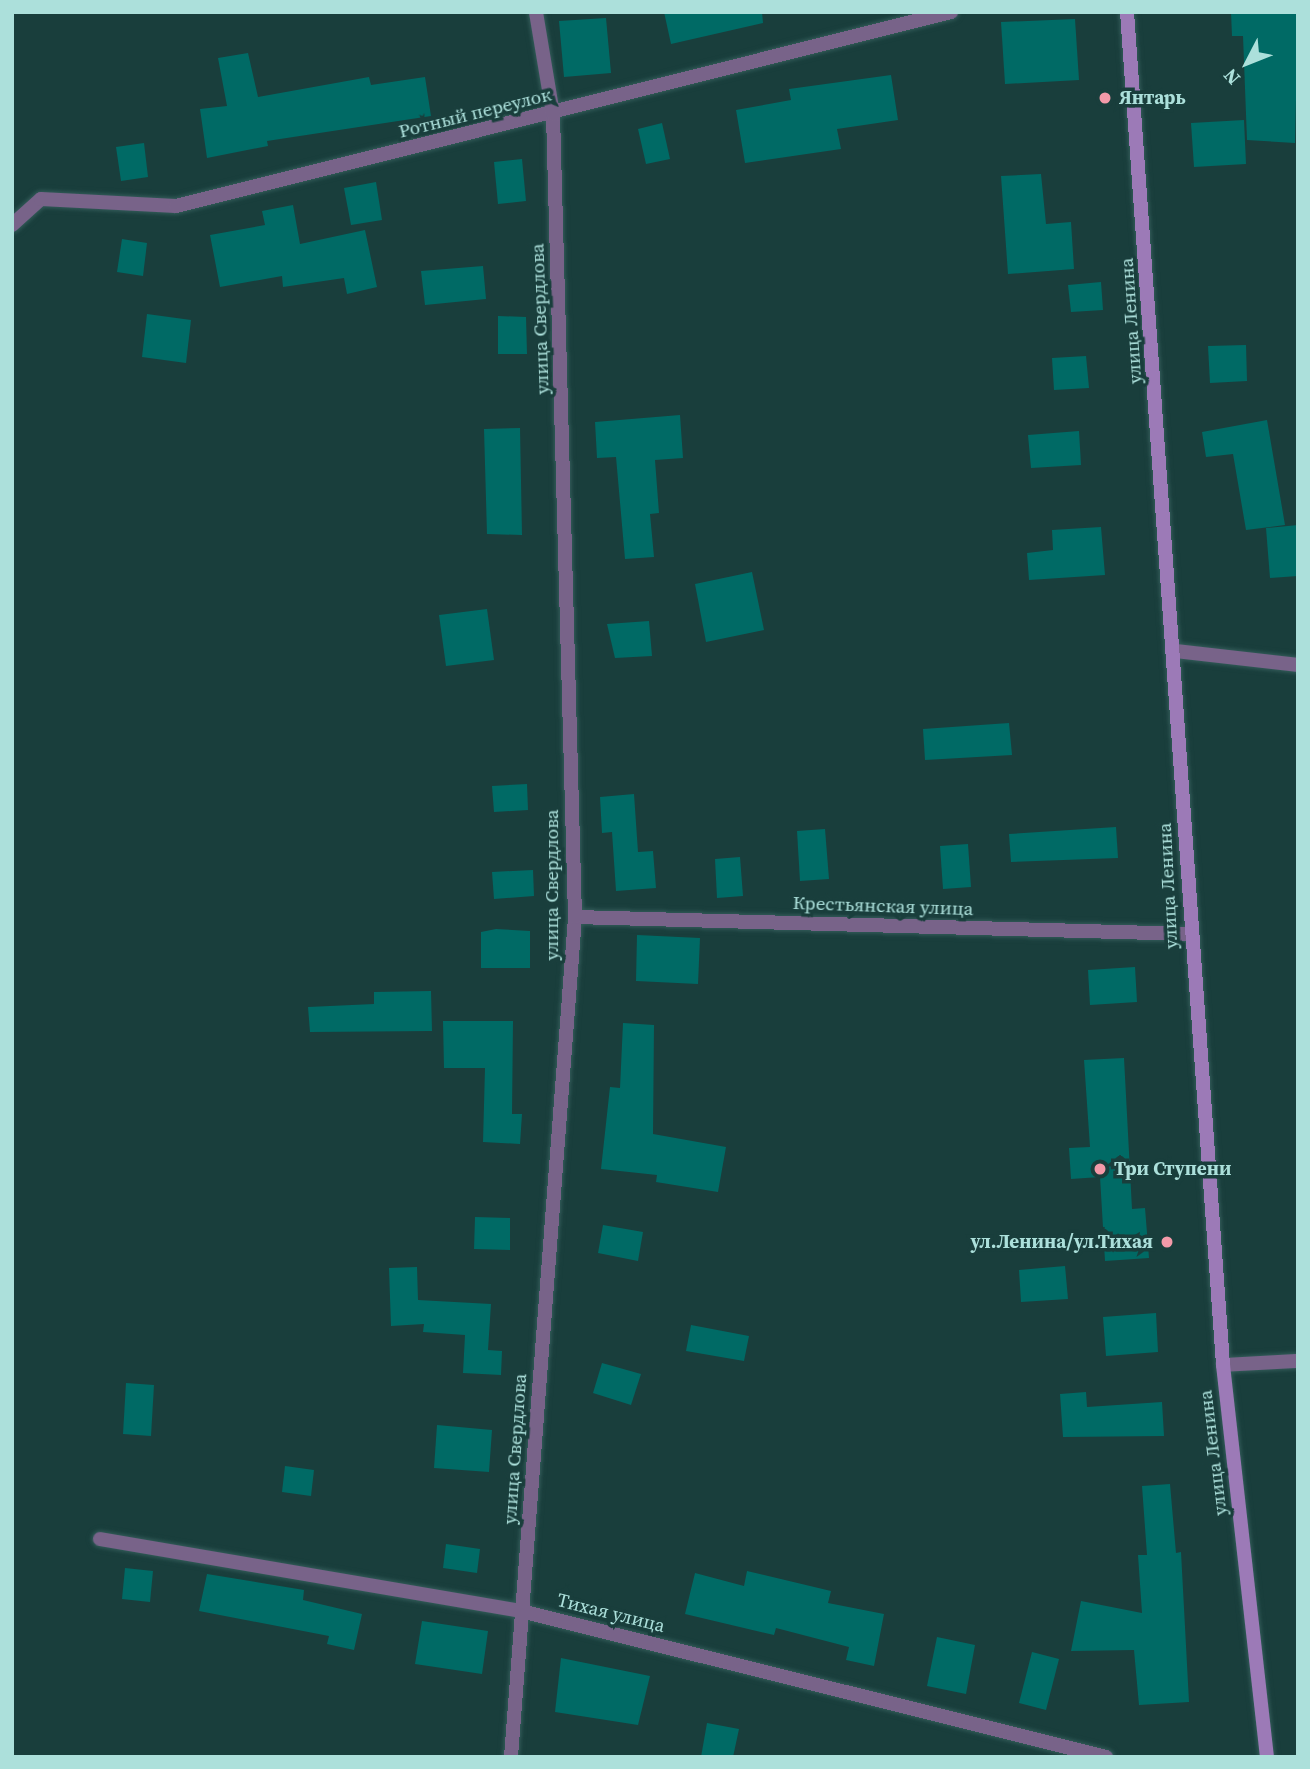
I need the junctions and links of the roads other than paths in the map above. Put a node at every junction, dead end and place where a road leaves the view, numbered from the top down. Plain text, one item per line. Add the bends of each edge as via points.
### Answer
1 (536, 12) edge
2 (951, 12) edge
3 (1127, 12) edge
4 (553, 114) junction
5 (12, 225) edge
6 (1176, 651) junction
7 (1298, 665) edge
8 (575, 917) junction
9 (1189, 934) junction
10 (1298, 1361) edge
11 (1223, 1365) junction
12 (100, 1539) dead end
13 (522, 1611) junction
14 (511, 1757) edge
15 (1106, 1757) edge
16 (1268, 1757) edge

1 - 4 street, улица Свердлова
2 - 4 street, Ротный переулок
3 - 6 main road, улица Ленина
4 - 5 street, Ротный переулок via 176,206 41,199
4 - 8 street, улица Свердлова
6 - 7 street
6 - 9 main road, улица Ленина
8 - 9 street, Крестьянская улица
8 - 13 street, улица Свердлова
9 - 11 main road, улица Ленина
10 - 11 street
11 - 16 main road, улица Ленина
12 - 13 street, Тихая улица
13 - 14 street, улица Свердлова
13 - 15 street, Тихая улица

